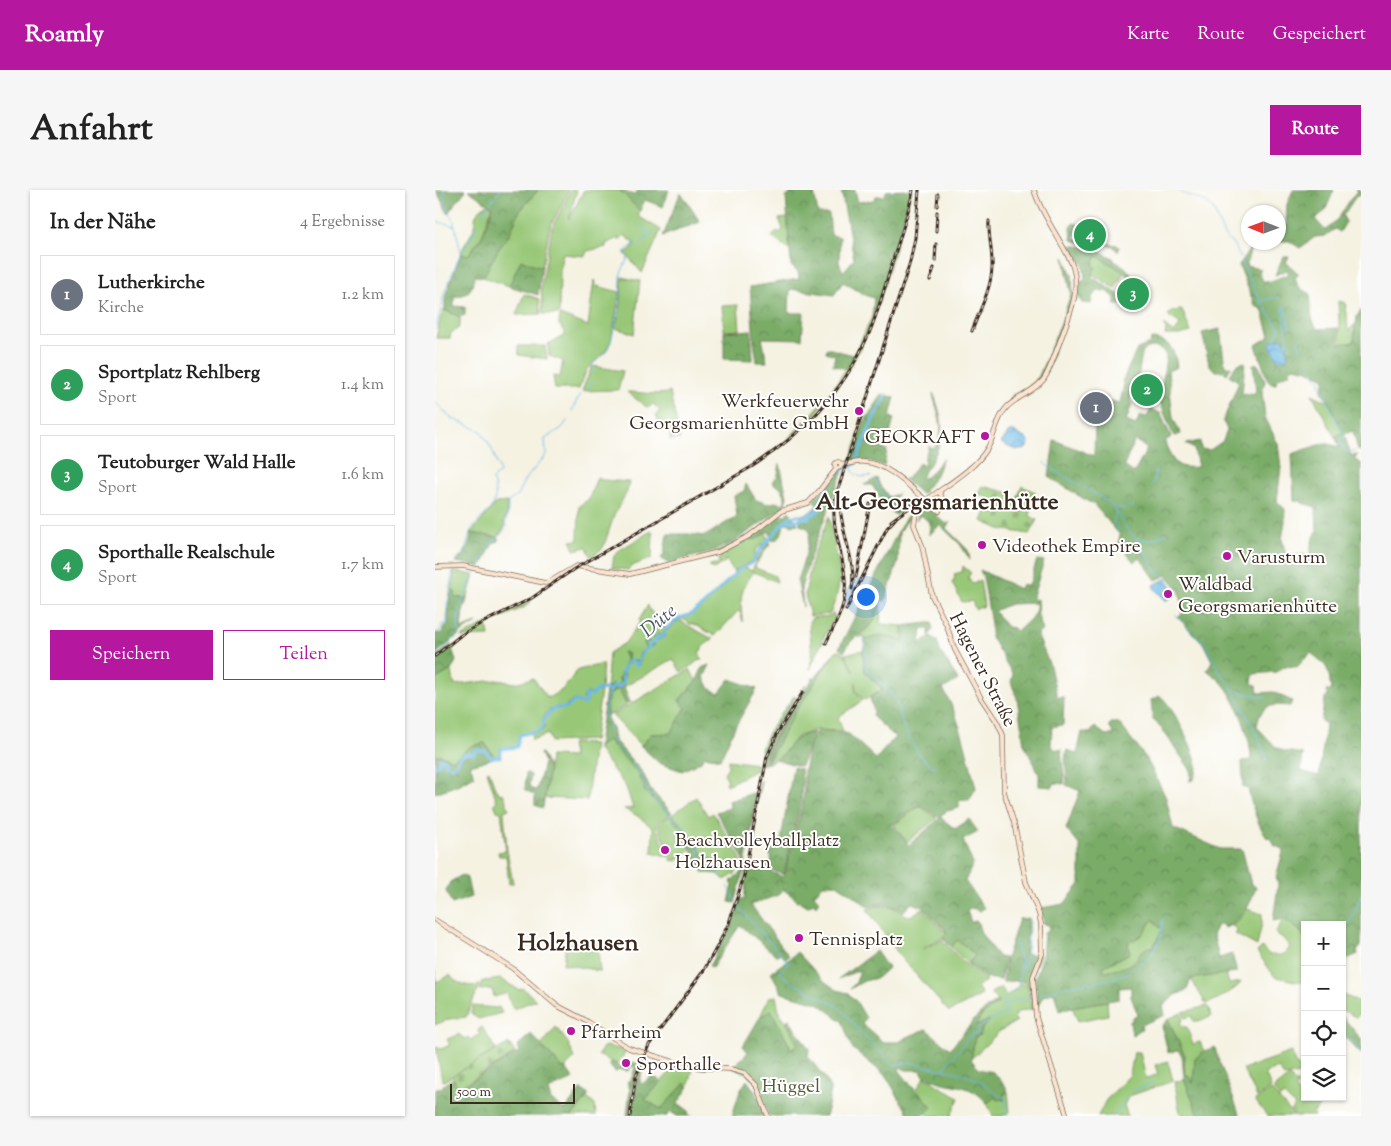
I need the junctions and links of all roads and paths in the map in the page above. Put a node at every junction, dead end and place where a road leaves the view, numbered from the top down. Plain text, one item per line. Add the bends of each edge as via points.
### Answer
1 (1033, 190) edge
2 (939, 491) junction
3 (435, 567) edge
4 (435, 920) edge
5 (768, 1116) edge
6 (1067, 1116) edge

1 - 2 main road, Hagener Straße via 1072,266 1073,303 1044,379 1008,406 979,460
2 - 3 main road via 943,500 939,511 883,468 870,462 856,462 839,466 808,503 781,511 734,545 706,556 630,574 576,566 548,582 478,569
2 - 6 main road, Hagener Straße, bridge via 923,504 915,515 914,525 922,545 931,592 955,650 1004,743 1004,792 1041,930 1041,956 1033,978 1036,1016
4 - 5 main road via 512,968 557,1005 627,1048 687,1066 733,1069 744,1073 756,1085

